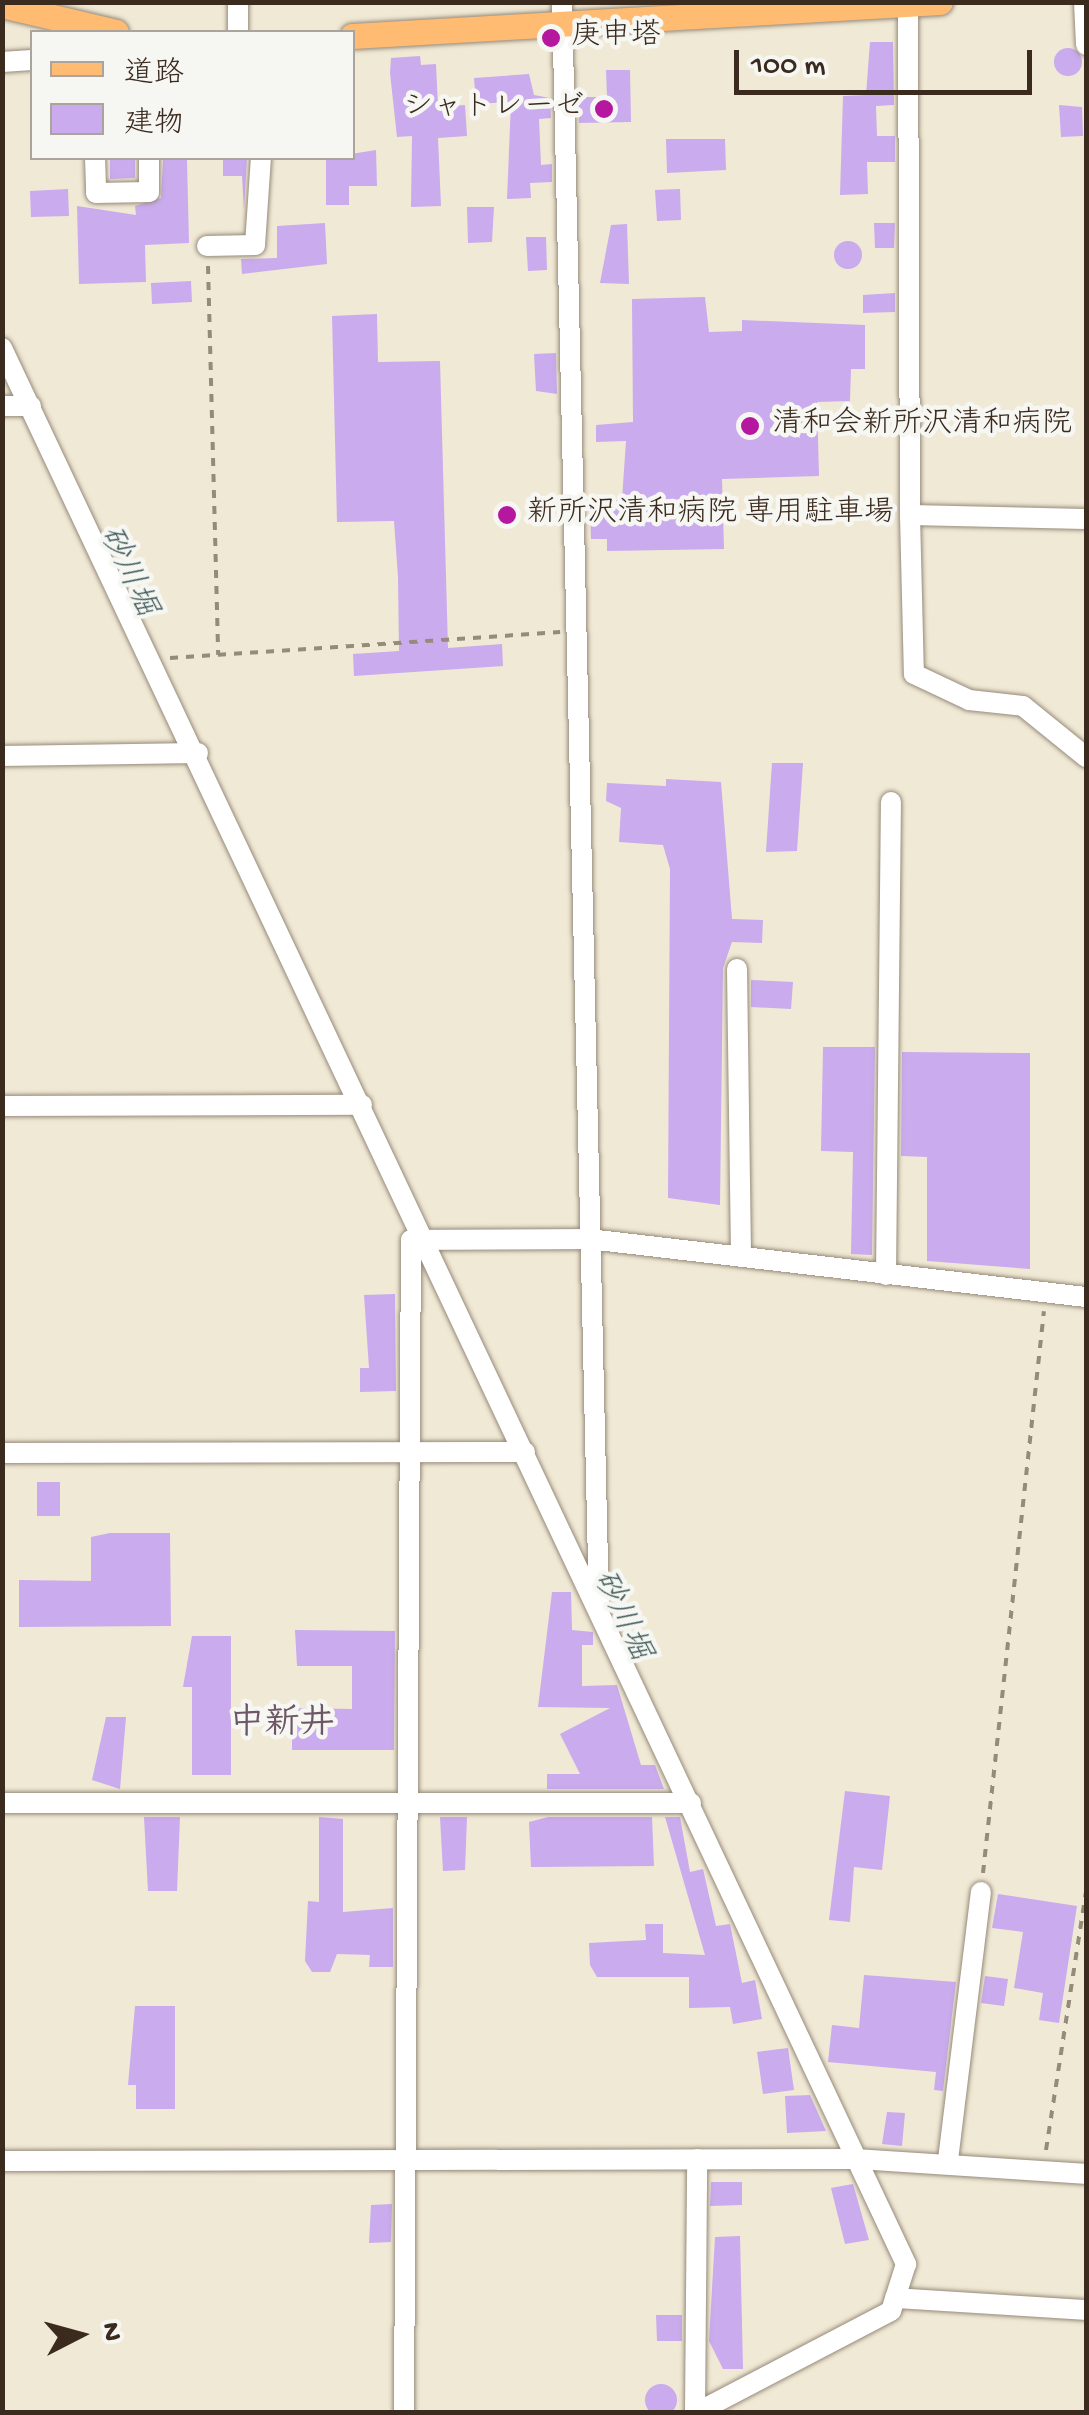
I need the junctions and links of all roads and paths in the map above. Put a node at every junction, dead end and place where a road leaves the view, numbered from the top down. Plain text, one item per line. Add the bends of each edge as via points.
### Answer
1 (238, 2) edge
2 (940, 2) edge
3 (1084, 2) edge
4 (2, 5) edge
5 (908, 5) edge
6 (562, 15) edge
7 (108, 30) edge
8 (238, 30) edge
9 (355, 36) edge
10 (1086, 45) edge
11 (30, 60) edge
12 (2, 62) edge
13 (95, 160) edge
14 (149, 160) edge
15 (261, 160) edge
16 (207, 246) joint
17 (2, 348) edge
18 (2, 406) edge
19 (31, 406) junction
20 (910, 514) junction
21 (1086, 519) edge
22 (574, 631) junction
23 (218, 655) junction
24 (153, 660) junction
25 (198, 753) junction
26 (2, 756) edge
27 (1086, 757) edge
28 (891, 802) dead end
29 (737, 969) dead end
30 (362, 1105) junction
31 (2, 1106) edge
32 (420, 1233) junction
33 (589, 1239) junction
34 (741, 1255) junction
35 (886, 1275) junction
36 (1046, 1292) junction
37 (1086, 1297) edge
38 (524, 1452) junction
39 (2, 1453) edge
40 (409, 1456) junction
41 (599, 1610) junction
42 (2, 1803) edge
43 (691, 1803) junction
44 (406, 1804) junction
45 (981, 1892) joint
46 (1086, 1893) edge
47 (857, 2158) junction
48 (697, 2159) junction
49 (948, 2160) junction
50 (2, 2161) edge
51 (405, 2161) junction
52 (1044, 2170) junction
53 (1086, 2174) edge
54 (895, 2298) junction
55 (1086, 2310) edge
56 (404, 2412) edge
57 (697, 2412) edge

1 - 8 street
2 - 5 main road
3 - 10 street
4 - 7 main road
5 - 6 main road
5 - 20 street
6 - 9 main road
6 - 22 street
11 - 12 street
13 - 14 street via 96,193 150,192
15 - 16 street via 255,245
16 - 23 path
17 - 19 street
18 - 19 street
19 - 24 street
20 - 21 street
20 - 27 street via 914,674 969,700 1023,706
22 - 23 path
22 - 33 street
23 - 24 path
24 - 25 street
25 - 26 street
25 - 30 street
28 - 35 street
29 - 34 street
30 - 31 street
30 - 32 street
32 - 33 street
32 - 38 street
32 - 40 street via 411,1240
33 - 34 street
33 - 41 street
34 - 35 street
35 - 36 street
36 - 37 street
36 - 45 path
38 - 40 street
38 - 41 street
39 - 40 street
40 - 44 street
41 - 43 street
42 - 44 street
43 - 44 street
43 - 47 street
44 - 51 street
45 - 49 street
46 - 52 path
47 - 48 street
47 - 49 street
47 - 54 street via 906,2264
48 - 51 street
48 - 57 street
49 - 52 street
50 - 51 street
51 - 56 street
52 - 53 street
54 - 55 street
54 - 57 street via 891,2311

